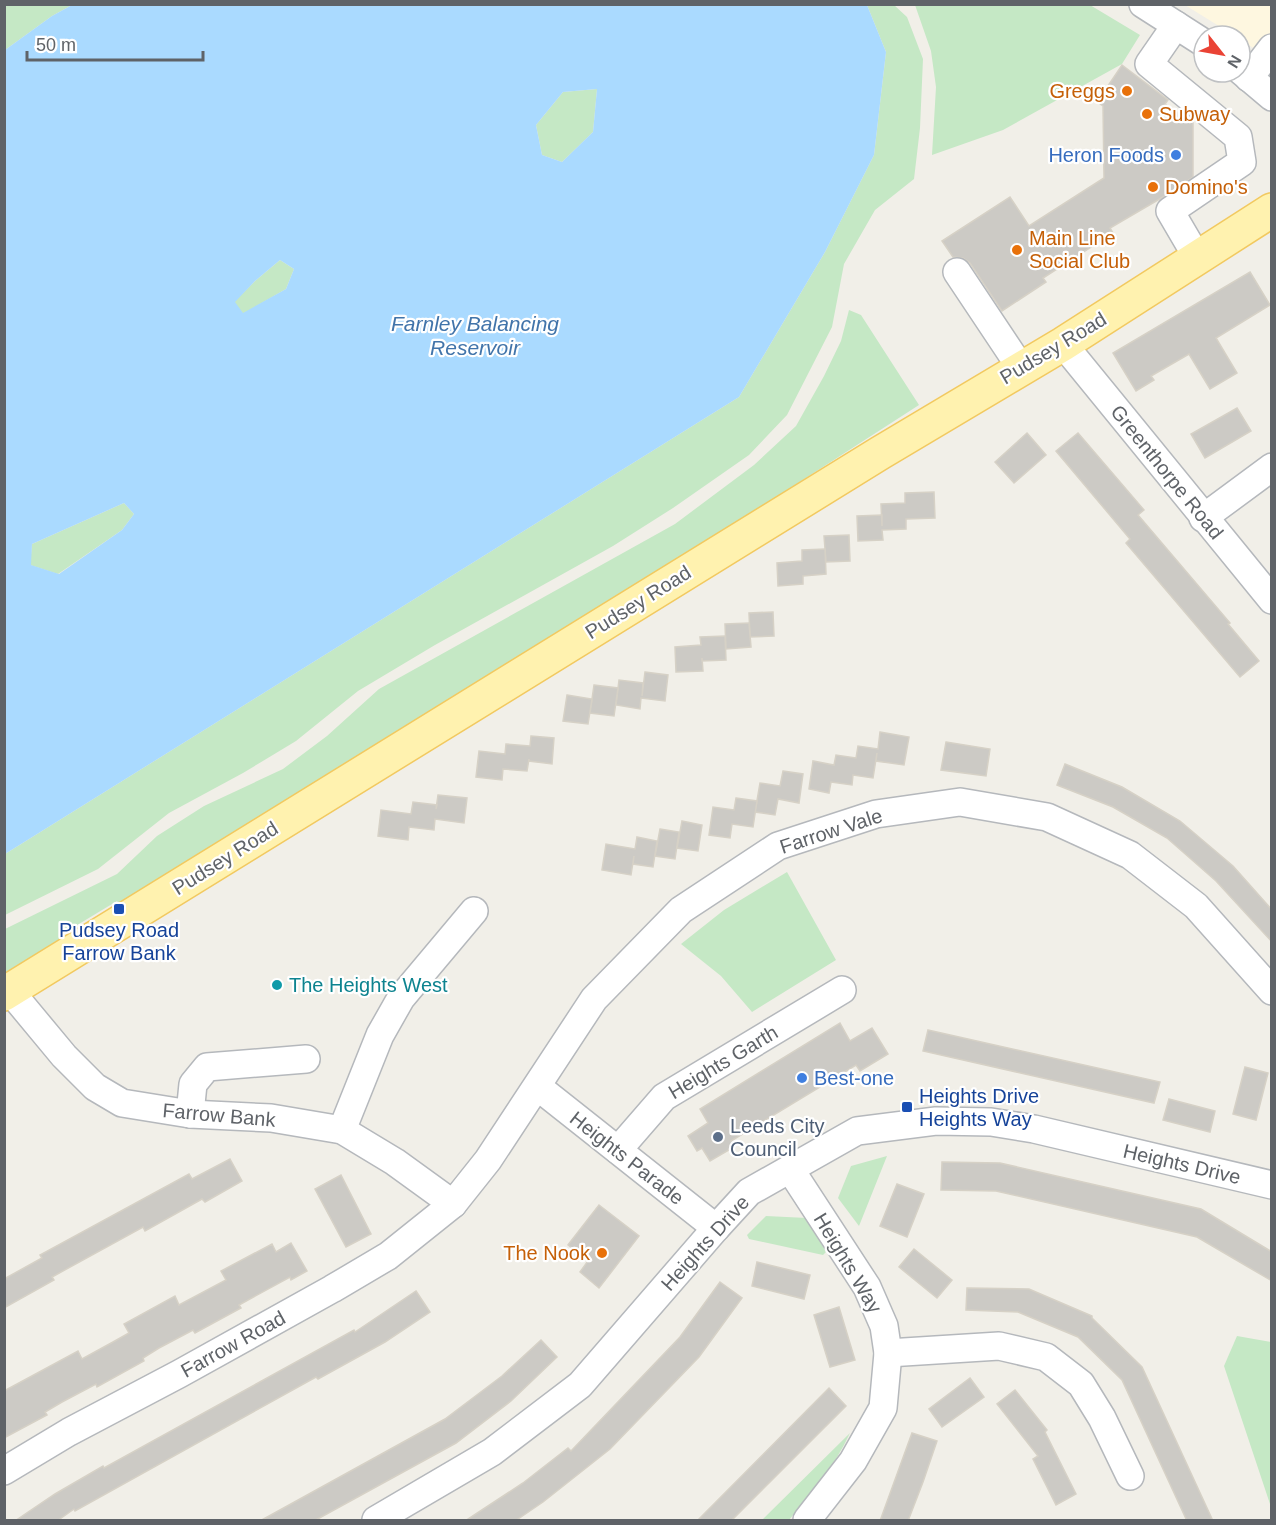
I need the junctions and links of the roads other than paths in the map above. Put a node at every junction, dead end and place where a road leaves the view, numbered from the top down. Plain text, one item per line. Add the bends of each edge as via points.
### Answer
1 (1143, 4) edge
2 (1176, 25) junction
3 (1192, 35) edge
4 (1272, 48) edge
5 (1252, 67) edge
6 (1252, 80) edge
7 (1272, 97) edge
8 (1272, 210) edge
9 (1197, 257) junction
10 (957, 272) dead end
11 (1063, 344) junction
12 (1020, 368) junction
13 (1272, 468) edge
14 (1203, 518) junction
15 (1272, 600) edge
16 (474, 911) dead end
17 (842, 990) dead end
18 (1272, 991) edge
19 (8, 993) edge
20 (306, 1059) dead end
21 (538, 1087) junction
22 (190, 1114) junction
23 (342, 1130) junction
24 (618, 1150) junction
25 (790, 1169) junction
26 (1272, 1185) edge
27 (453, 1204) junction
28 (716, 1228) junction
29 (888, 1353) junction
30 (4, 1471) edge
31 (1130, 1476) dead end
32 (376, 1521) edge
33 (807, 1521) edge

1 - 2 street
2 - 3 street
2 - 9 street via 1149,64 1238,137 1242,162 1170,211
4 - 5 street
6 - 7 street
8 - 9 main road, Pudsey Road
9 - 11 main road, Pudsey Road
10 - 12 street
11 - 12 main road, Pudsey Road
11 - 14 street, Greenthorpe Road
12 - 19 main road, Pudsey Road
13 - 14 street
14 - 15 street, Greenthorpe Road
16 - 23 street via 401,998 380,1035
17 - 24 street, Heights Garth via 664,1097
18 - 21 street, Farrow Vale via 1196,906 1130,855 1047,818 960,802 876,814 778,846 681,910 594,999
19 - 22 street, Farrow Bank via 95,1087 122,1103
20 - 22 street via 207,1067 193,1084
21 - 24 street, Heights Parade
21 - 27 street, Farrow Vale
22 - 23 street, Farrow Bank via 271,1118
23 - 27 street, Farrow Bank
24 - 28 street, Heights Parade
25 - 26 street, Heights Drive via 857,1131 936,1121 991,1122
25 - 28 street, Heights Drive via 749,1192
25 - 29 street, Heights Way via 867,1287 884,1326
27 - 30 street, Farrow Road via 388,1256 342,1284
28 - 32 street, Heights Drive via 580,1385 492,1452
29 - 31 street via 999,1346 1046,1357 1081,1384
29 - 33 street, Heights Way via 883,1408 853,1461

